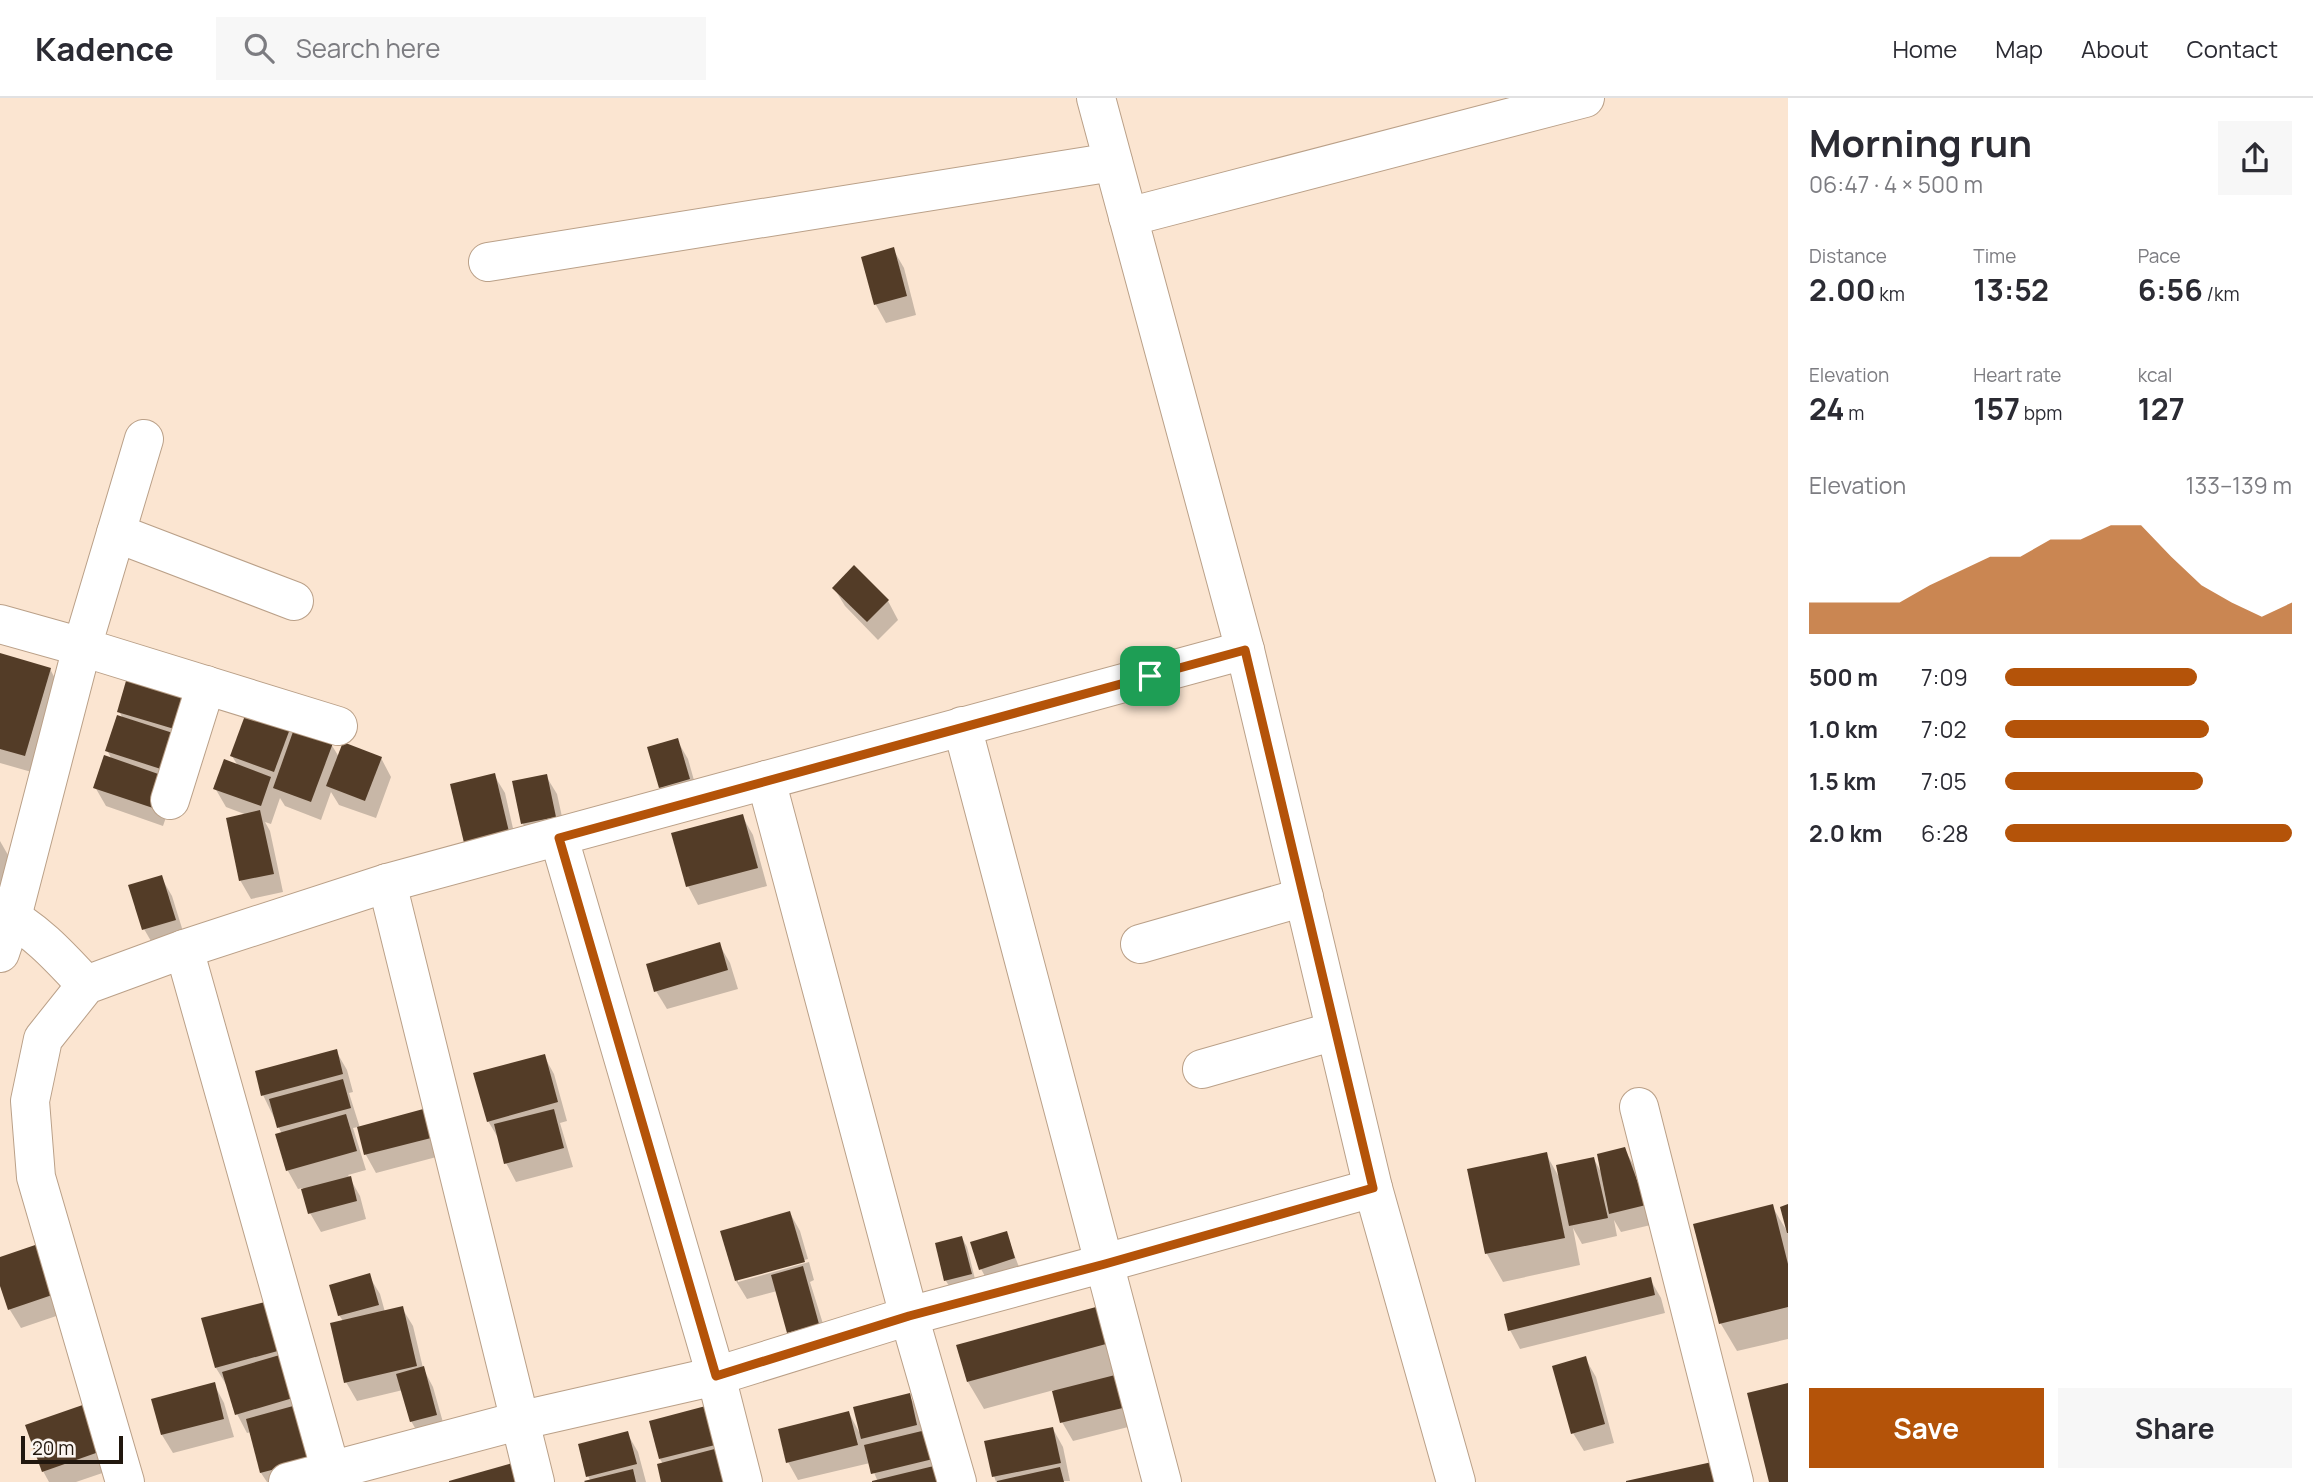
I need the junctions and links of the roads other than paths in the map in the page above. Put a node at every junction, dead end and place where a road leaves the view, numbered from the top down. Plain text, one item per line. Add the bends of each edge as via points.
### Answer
1 (1096, 98) edge
2 (1585, 98) edge
3 (1113, 162) junction
4 (1128, 217) junction
5 (488, 262) dead end
6 (144, 439) dead end
7 (116, 533) junction
8 (294, 601) dead end
9 (0, 624) edge
10 (82, 648) junction
11 (1245, 650) junction
12 (206, 685) junction
13 (338, 726) dead end
14 (962, 726) junction
15 (766, 780) junction
16 (170, 800) dead end
17 (559, 838) junction
18 (387, 883) junction
19 (1304, 897) junction
20 (6, 914) edge
21 (1140, 944) dead end
22 (184, 949) junction
23 (0, 953) edge
24 (86, 985) junction
25 (1335, 1031) junction
26 (1202, 1069) dead end
27 (1639, 1107) dead end
28 (1373, 1188) junction
29 (1105, 1264) junction
30 (909, 1316) junction
31 (716, 1376) junction
32 (518, 1421) junction
33 (332, 1476) edge
34 (125, 1482) edge
35 (288, 1482) edge
36 (535, 1482) edge
37 (743, 1482) edge
38 (957, 1482) edge
39 (1162, 1482) edge
40 (1456, 1482) edge
41 (1734, 1482) edge

1 - 3 street
2 - 4 street
3 - 4 street
3 - 5 street
4 - 11 street
6 - 7 street
7 - 8 street
7 - 10 street
9 - 10 street
10 - 12 street
10 - 20 street
11 - 14 street
11 - 19 street
12 - 13 street
12 - 16 street
14 - 15 street
14 - 29 street
15 - 17 street
15 - 30 street
17 - 18 street
17 - 31 street
18 - 22 street
18 - 32 street
19 - 21 street
19 - 25 street
20 - 23 street
20 - 24 street via 59,956
22 - 24 street
22 - 33 street
24 - 34 street via 43,1039 30,1101 36,1177
25 - 26 street
25 - 28 street
27 - 41 street
28 - 29 street
28 - 40 street
29 - 30 street
29 - 39 street
30 - 31 street
30 - 38 street
31 - 32 street
31 - 37 street
32 - 33 street
32 - 36 street
33 - 35 street

